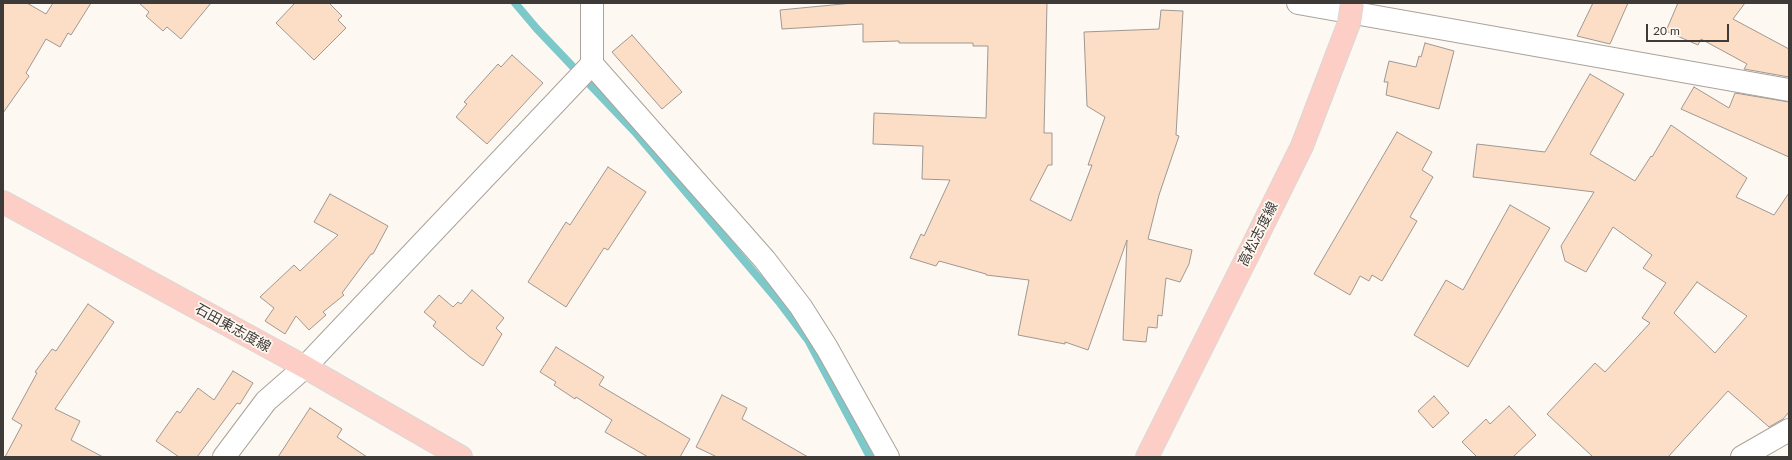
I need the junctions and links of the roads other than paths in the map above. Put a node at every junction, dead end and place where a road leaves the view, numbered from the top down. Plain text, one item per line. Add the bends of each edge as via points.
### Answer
1 (592, 3) edge
2 (1298, 3) edge
3 (1352, 3) edge
4 (592, 64) junction
5 (1789, 90) edge
6 (3, 202) edge
7 (305, 367) junction
8 (1789, 430) edge
9 (224, 457) edge
10 (461, 457) edge
11 (888, 457) edge
12 (1147, 457) edge
13 (1742, 457) edge

1 - 4 street
2 - 5 street
3 - 12 main road, 高松志度線, bridge via 1349,23 1302,146
4 - 7 street
4 - 11 street via 765,260 801,307
6 - 7 main road, 石田東志度線
7 - 9 street via 266,401
7 - 10 main road, 石田東志度線
8 - 13 street

